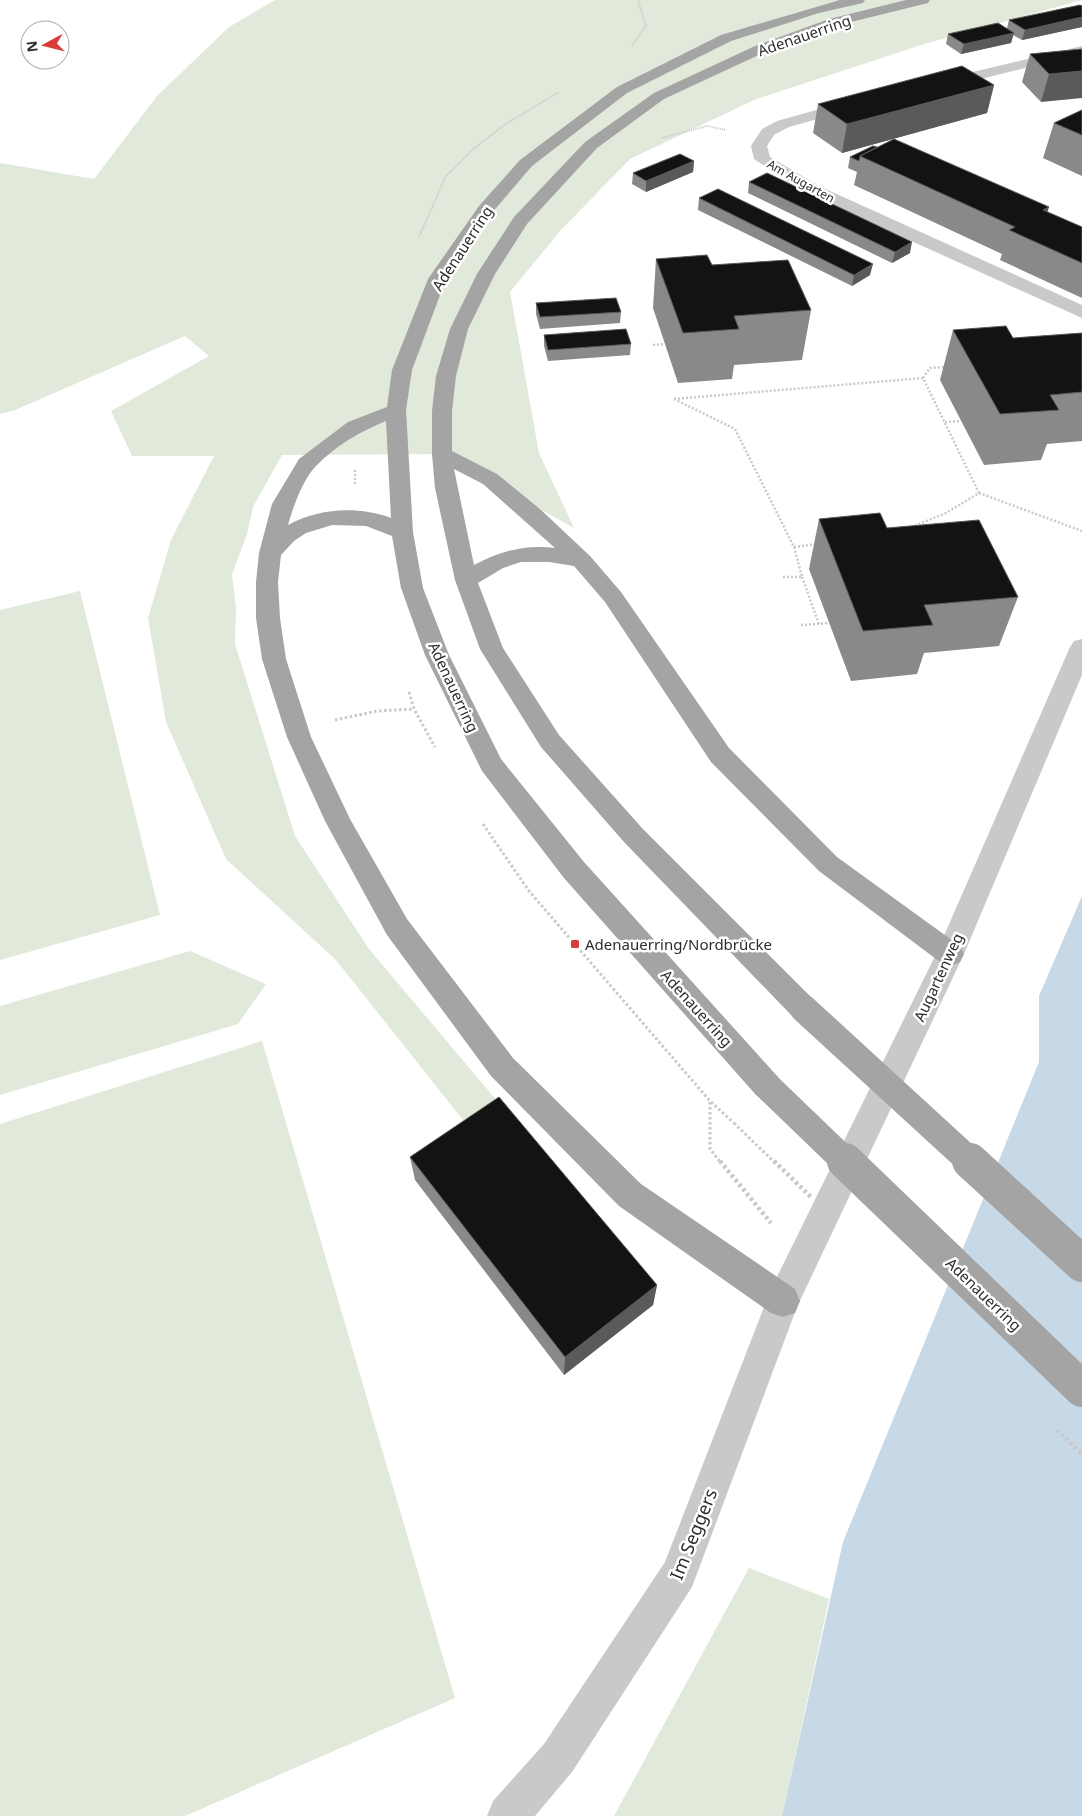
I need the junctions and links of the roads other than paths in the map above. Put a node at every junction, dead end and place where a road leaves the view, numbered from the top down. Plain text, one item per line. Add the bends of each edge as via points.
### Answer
1 (858, 0) edge
2 (924, 0) edge
3 (1082, 50) edge
4 (923, 88) edge
5 (866, 101) edge
6 (1082, 312) edge
7 (396, 410) junction
8 (442, 454) junction
9 (402, 532) junction
10 (270, 553) junction
11 (582, 561) junction
12 (466, 580) junction
13 (1082, 647) edge
14 (950, 954) junction
15 (1082, 1264) edge
16 (783, 1302) junction
17 (1082, 1388) edge
18 (508, 1816) edge

1 - 7 main road, Adenauerring via 726,38 622,90 526,163 484,210 437,279 402,370
2 - 8 main road, Adenauerring via 834,22 760,49 658,96 591,145 520,221 486,274 459,329 446,376
3 - 4 street
5 - 6 street, Am Augarten via 784,124 768,132 759,146 762,159 813,190
7 - 9 main road, Adenauerring
7 - 10 main road via 356,426 306,463 283,504
8 - 11 main road via 490,479
8 - 12 main road, Adenauerring via 454,532
9 - 10 main road via 378,521 331,519 310,524 290,534
9 - 17 main road, Adenauerring, bridge via 412,588 437,655 491,764 574,870 767,1086
10 - 16 main road via 268,600 274,659 299,737 338,821 397,927 502,1067 630,1195
11 - 12 main road via 552,553 521,554 484,568
11 - 14 main road via 613,597 720,755 828,864
12 - 15 main road, Adenauerring, bridge via 492,649 550,741 633,835 804,1009
13 - 14 street, Augartenweg
14 - 16 street, Augartenweg
16 - 18 street, Im Seggers via 679,1574 558,1758

